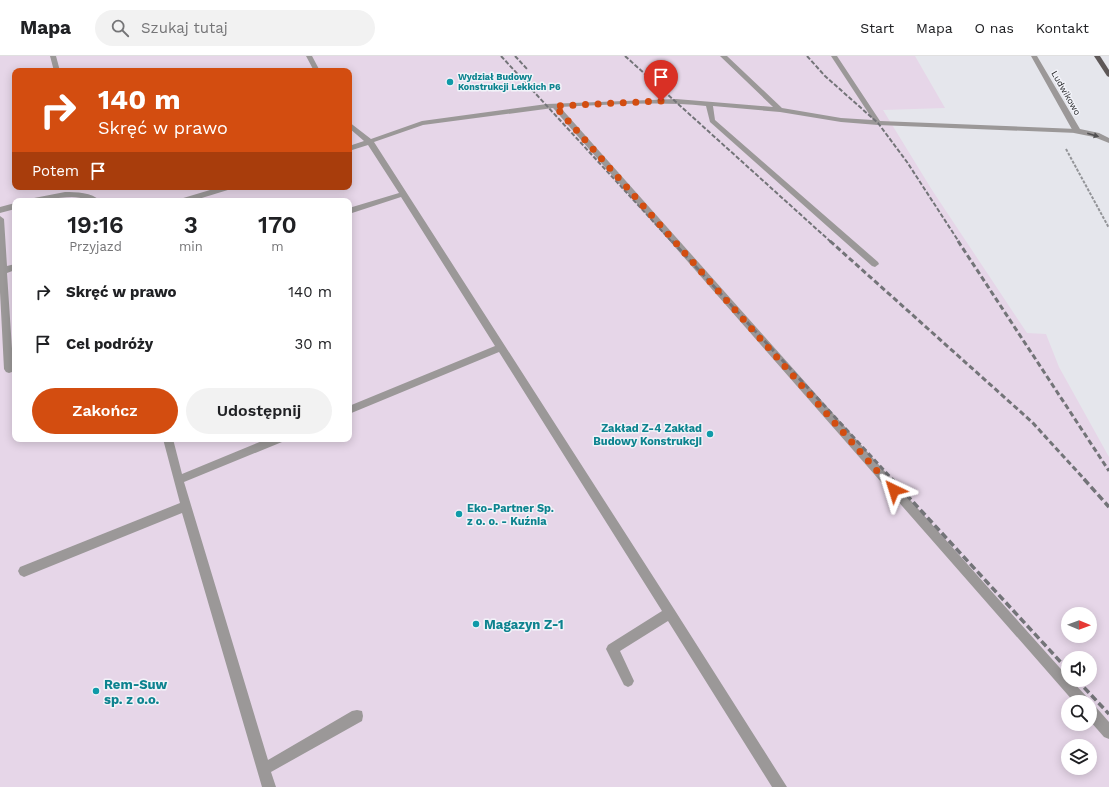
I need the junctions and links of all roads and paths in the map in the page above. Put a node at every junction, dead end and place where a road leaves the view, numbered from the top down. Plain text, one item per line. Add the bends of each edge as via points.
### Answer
1 (53, 56) edge
2 (309, 56) edge
3 (723, 56) edge
4 (834, 56) edge
5 (1034, 56) edge
6 (1098, 56) edge
7 (56, 68) edge
8 (315, 68) edge
9 (1109, 75) edge
10 (709, 104) junction
11 (555, 106) junction
12 (780, 110) junction
13 (878, 123) junction
14 (352, 127) edge
15 (1055, 130) junction
16 (1077, 131) junction
17 (1109, 141) edge
18 (371, 143) junction
19 (352, 148) edge
20 (218, 190) edge
21 (403, 194) junction
22 (43, 198) edge
23 (92, 198) edge
24 (192, 198) edge
25 (12, 207) edge
26 (0, 210) edge
27 (352, 210) edge
28 (0, 219) edge
29 (1109, 228) edge
30 (875, 264) dead end
31 (12, 269) edge
32 (3, 271) junction
33 (501, 347) junction
34 (12, 368) edge
35 (352, 409) edge
36 (169, 442) edge
37 (271, 442) edge
38 (178, 480) junction
39 (186, 506) junction
40 (24, 570) dead end
41 (670, 613) junction
42 (628, 681) dead end
43 (1076, 695) edge
44 (357, 716) dead end
45 (1097, 719) edge
46 (1109, 732) edge
47 (264, 769) junction
48 (269, 787) edge
49 (780, 787) edge

1 - 7 street
2 - 8 street
3 - 12 street
4 - 13 street
5 - 16 street, Ludwikowo
6 - 9 main road
10 - 11 street via 646,101
10 - 12 street
10 - 30 street via 712,121
11 - 18 street via 422,123
11 - 43 street
12 - 13 street
13 - 15 street
14 - 18 street
15 - 16 street
15 - 29 path
16 -> 17 street, Ludwikowo
18 - 19 street
18 - 21 street
20 - 24 street
21 - 27 street
21 - 33 street
22 - 23 street via 54,195
25 - 26 street
28 - 32 street
31 - 32 street
32 - 34 street via 9,369
33 - 35 street
33 - 41 street
36 - 38 street
37 - 38 street
38 - 39 street
39 - 40 street
39 - 47 street
41 - 42 street via 612,649
41 - 49 street
44 - 47 street
45 - 46 street
47 - 48 street

